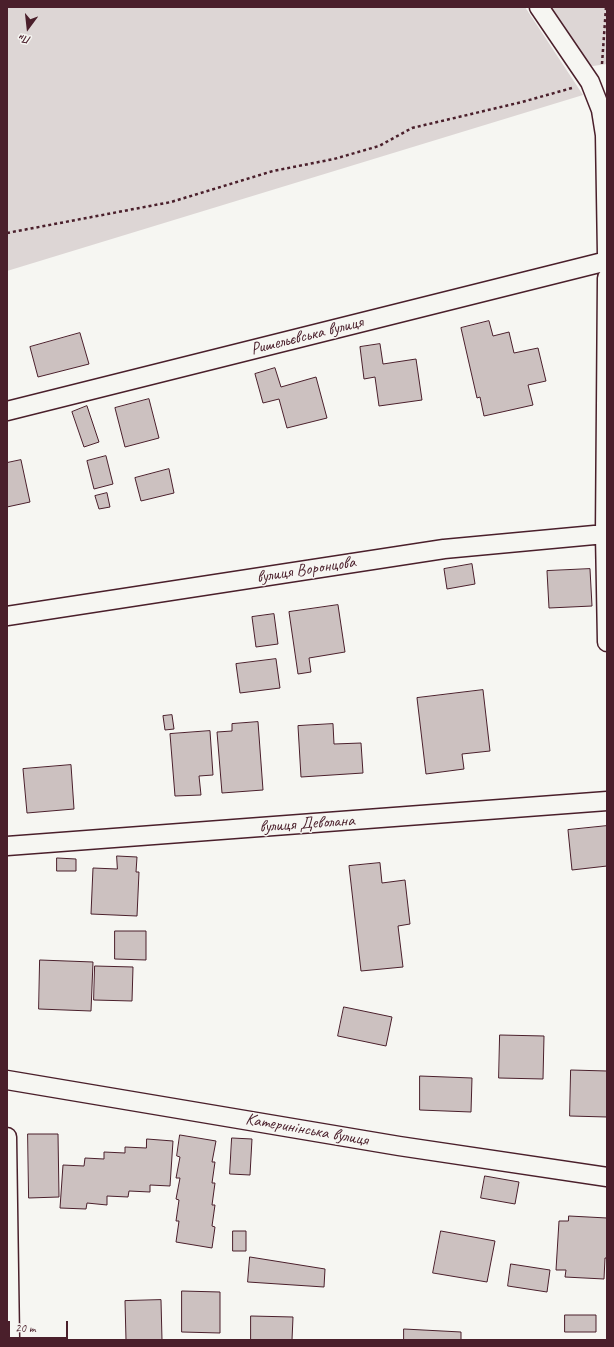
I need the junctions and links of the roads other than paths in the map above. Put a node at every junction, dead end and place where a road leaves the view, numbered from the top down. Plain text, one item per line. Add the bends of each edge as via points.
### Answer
1 (539, 7) edge
2 (607, 255) edge
3 (607, 261) edge
4 (607, 278) edge
5 (7, 411) edge
6 (605, 534) junction
7 (7, 616) edge
8 (607, 642) edge
9 (607, 801) edge
10 (7, 846) edge
11 (7, 1080) edge
12 (7, 1137) edge
13 (607, 1177) edge
14 (10, 1340) edge

1 - 2 street via 590,82 601,110 605,135
3 - 5 street, Ришельєвська вулиця
4 - 6 street
6 - 7 street, вулиця Воронцова via 444,549
6 - 8 street
9 - 10 street, вулиця Деволана
11 - 13 street, Катеринінська вулиця via 399,1146
12 - 14 street

